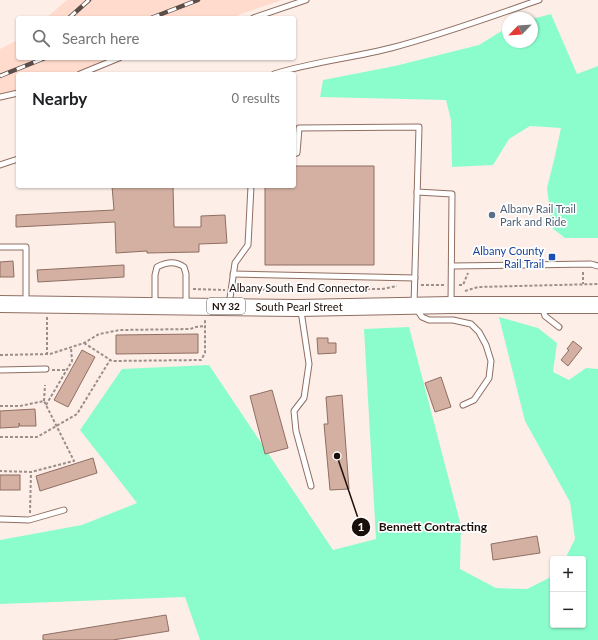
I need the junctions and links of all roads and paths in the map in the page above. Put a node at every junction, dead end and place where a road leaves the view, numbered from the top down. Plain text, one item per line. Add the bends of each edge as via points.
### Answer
1 (306, 0) edge
2 (538, 0) edge
3 (259, 16) edge
4 (114, 60) edge
5 (85, 72) edge
6 (280, 72) edge
7 (16, 93) edge
8 (0, 97) edge
9 (296, 153) edge
10 (16, 160) edge
11 (0, 165) edge
12 (251, 188) edge
13 (417, 192) junction
14 (0, 247) edge
15 (452, 266) junction
16 (598, 266) edge
17 (233, 274) junction
18 (415, 278) junction
19 (598, 284) edge
20 (451, 299) junction
21 (155, 301) junction
22 (0, 304) edge
23 (26, 304) junction
24 (414, 305) junction
25 (541, 305) junction
26 (598, 305) edge
27 (186, 306) junction
28 (205, 306) junction
29 (229, 306) junction
30 (300, 308) junction
31 (47, 314) dead end
32 (205, 326) junction
33 (559, 327) dead end
34 (84, 343) junction
35 (71, 347) junction
36 (47, 354) junction
37 (0, 355) edge
38 (110, 360) junction
39 (46, 369) joint
40 (0, 370) edge
41 (67, 370) junction
42 (45, 385) dead end
43 (44, 401) junction
44 (46, 405) junction
45 (463, 405) dead end
46 (0, 406) edge
47 (57, 426) junction
48 (0, 437) edge
49 (0, 471) edge
50 (31, 472) junction
51 (311, 486) dead end
52 (64, 510) dead end
53 (0, 519) edge
54 (30, 520) junction

1 - 3 lane
2 - 6 lane via 390,48 298,66
4 - 5 lane
7 - 8 lane
9 - 13 lane via 298,128 419,127
10 - 11 lane
12 - 17 lane via 248,245 235,263
13 - 15 lane via 452,194
13 - 18 lane
14 - 23 lane via 26,247
15 - 16 lane
15 - 20 lane
17 - 18 lane
17 - 29 lane
18 - 24 lane
19 - 20 path via 478,287
20 - 24 main road, South Pearl Street / NY 32
20 - 25 main road, South Pearl Street / NY 32
21 - 23 main road, South Pearl Street / NY 32
21 - 27 main road, South Pearl Street / NY 32
21 - 27 lane via 157,267 164,263 179,264 186,274
22 - 23 main road, South Pearl Street / NY 32
24 - 30 main road, South Pearl Street / NY 32
24 - 45 lane via 422,317 428,320 453,320 471,324 486,345 491,361 489,378 474,400
25 - 26 main road, South Pearl Street / NY 32
25 - 33 lane via 545,316
27 - 28 main road, South Pearl Street / NY 32
28 - 29 main road, South Pearl Street / NY 32
28 - 32 path
29 - 30 main road, South Pearl Street / NY 32
30 - 51 lane via 310,364 304,398 294,411 296,431
31 - 36 path
32 - 34 path via 190,329 120,330 99,334
32 - 38 path via 205,353 201,360
34 - 35 path
34 - 38 path
35 - 36 path
35 - 41 path via 72,361
36 - 37 path
38 - 47 path via 77,414
39 - 40 lane
39 - 41 path
41 - 44 path
42 - 43 path
43 - 44 path
43 - 46 path via 20,406
44 - 47 path
47 - 48 path via 37,438
47 - 50 path via 74,461
49 - 50 path
50 - 54 path
52 - 54 lane
53 - 54 lane

